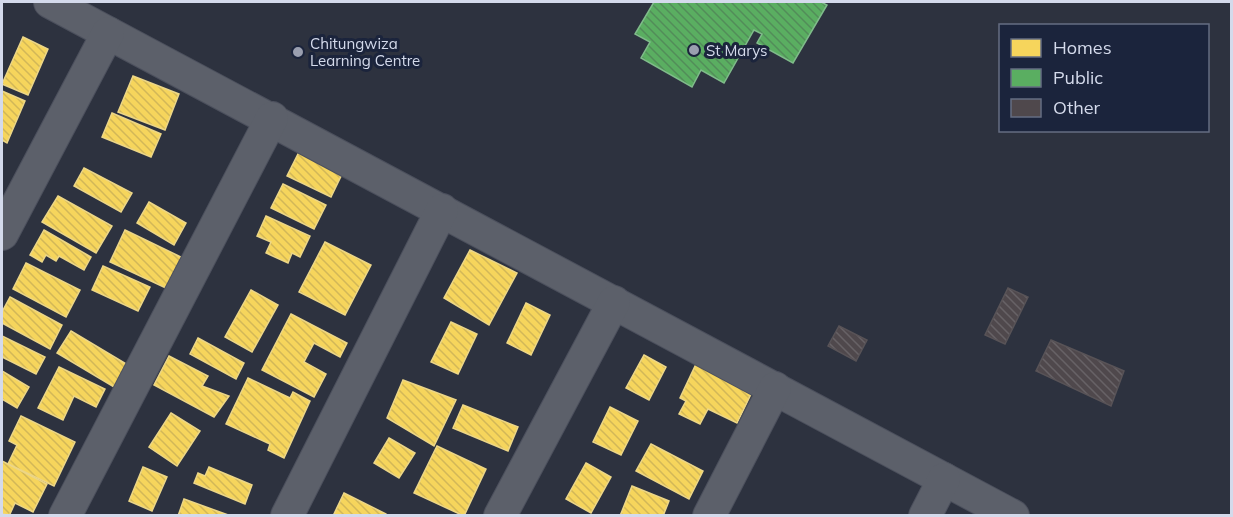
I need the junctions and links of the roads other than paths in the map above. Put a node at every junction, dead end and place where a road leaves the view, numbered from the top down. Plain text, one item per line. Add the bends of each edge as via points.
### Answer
1 (50, 2) edge
2 (108, 33) junction
3 (272, 118) junction
4 (442, 210) junction
5 (2, 234) edge
6 (614, 302) junction
7 (775, 388) junction
8 (944, 479) junction
9 (65, 516) edge
10 (287, 516) edge
11 (500, 516) edge
12 (709, 516) edge
13 (925, 516) edge
14 (1014, 516) edge

1 - 2 street
2 - 3 street
2 - 5 street
3 - 4 street
3 - 9 street
4 - 6 street
4 - 10 street
6 - 7 street
6 - 11 street
7 - 8 street
7 - 12 street
8 - 13 street
8 - 14 street

